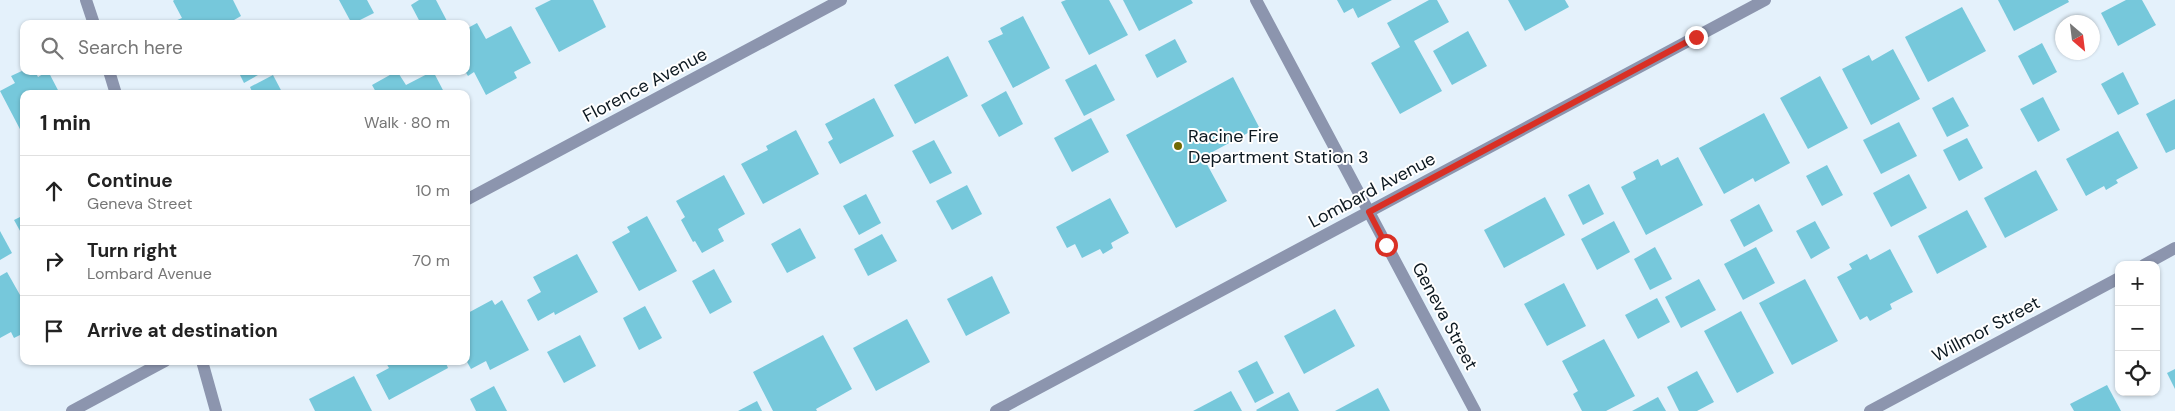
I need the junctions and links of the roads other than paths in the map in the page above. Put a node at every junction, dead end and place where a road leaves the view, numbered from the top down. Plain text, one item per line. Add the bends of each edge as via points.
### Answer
1 (86, 0) edge
2 (840, 0) edge
3 (1256, 0) edge
4 (1765, 0) edge
5 (93, 20) edge
6 (110, 75) edge
7 (115, 90) edge
8 (470, 198) edge
9 (1369, 212) junction
10 (2175, 248) edge
11 (2151, 261) edge
12 (2115, 280) edge
13 (158, 365) edge
14 (203, 365) edge
15 (72, 411) edge
16 (216, 411) edge
17 (996, 411) edge
18 (1475, 411) edge
19 (1870, 411) edge

1 - 5 street
2 - 8 street, Florence Avenue
3 - 9 street, Geneva Street
4 - 9 street, Lombard Avenue
6 - 7 street
9 - 17 street, Lombard Avenue
9 - 18 street, Geneva Street
10 - 11 street
12 - 19 street, Willmor Street
13 - 15 street
14 - 16 street

